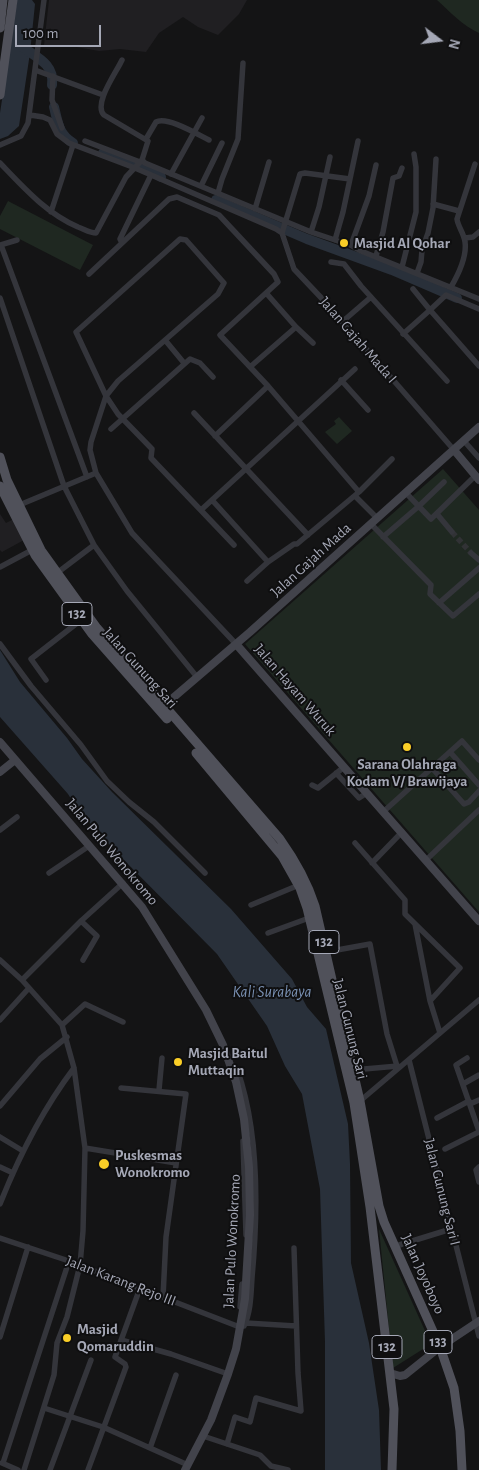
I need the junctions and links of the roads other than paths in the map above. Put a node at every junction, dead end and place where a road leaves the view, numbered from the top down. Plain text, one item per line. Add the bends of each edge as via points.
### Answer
1 (13, 0) edge
2 (44, 0) edge
3 (3, 4) edge
4 (0, 28) edge
5 (122, 60) dead end
6 (243, 63) dead end
7 (36, 70) junction
8 (52, 75) junction
9 (0, 95) edge
10 (103, 95) junction
11 (30, 115) junction
12 (202, 118) dead end
13 (58, 127) junction
14 (194, 132) junction
15 (147, 140) junction
16 (208, 140) dead end
17 (222, 142) dead end
18 (358, 142) dead end
19 (0, 145) edge
20 (73, 145) junction
21 (414, 154) dead end
22 (330, 158) dead end
23 (436, 159) dead end
24 (269, 162) dead end
25 (0, 164) edge
26 (138, 164) junction
27 (476, 164) dead end
28 (376, 165) dead end
29 (402, 168) dead end
30 (171, 174) junction
31 (151, 175) junction
32 (326, 175) junction
33 (350, 179) junction
34 (201, 186) junction
35 (218, 193) junction
36 (433, 204) junction
37 (255, 209) junction
38 (459, 211) junction
39 (51, 212) junction
40 (286, 223) junction
41 (282, 232) junction
42 (311, 232) junction
43 (479, 232) edge
44 (465, 238) junction
45 (17, 240) dead end
46 (122, 243) junction
47 (0, 245) edge
48 (376, 256) junction
49 (331, 262) dead end
50 (402, 267) junction
51 (417, 273) junction
52 (89, 274) dead end
53 (451, 287) junction
54 (413, 289) dead end
55 (266, 294) junction
56 (371, 296) junction
57 (0, 298) edge
58 (479, 299) edge
59 (479, 309) edge
60 (430, 310) junction
61 (342, 322) junction
62 (296, 327) junction
63 (403, 334) junction
64 (165, 340) junction
65 (312, 343) dead end
66 (184, 363) junction
67 (479, 366) edge
68 (250, 367) junction
69 (355, 368) dead end
70 (213, 377) dead end
71 (341, 380) junction
72 (447, 381) dead end
73 (268, 386) junction
74 (106, 396) junction
75 (368, 410) dead end
76 (194, 413) dead end
77 (122, 419) junction
78 (296, 421) junction
79 (479, 427) edge
80 (111, 429) dead end
81 (215, 436) junction
82 (464, 441) junction
83 (454, 450) junction
84 (0, 458) edge
85 (479, 458) edge
86 (392, 460) dead end
87 (245, 468) junction
88 (96, 473) junction
89 (87, 477) junction
90 (477, 478) edge
91 (444, 482) dead end
92 (0, 486) edge
93 (64, 486) junction
94 (406, 493) junction
95 (357, 494) junction
96 (212, 500) junction
97 (15, 506) junction
98 (419, 506) junction
99 (201, 510) junction
100 (437, 514) junction
101 (374, 521) junction
102 (452, 532) tunnel mouth
103 (308, 535) junction
104 (383, 537) junction
105 (94, 545) junction
106 (234, 545) dead end
107 (32, 550) junction
108 (471, 553) tunnel mouth
109 (479, 560) edge
110 (268, 562) junction
111 (0, 566) edge
112 (479, 568) edge
113 (57, 573) junction
114 (247, 581) dead end
115 (479, 594) edge
116 (439, 603) junction
117 (81, 620) junction
118 (0, 644) edge
119 (236, 644) junction
120 (198, 677) junction
121 (46, 680) dead end
122 (161, 708) junction
123 (0, 742) edge
124 (450, 752) junction
125 (15, 760) junction
126 (479, 760) edge
127 (344, 767) junction
128 (432, 768) junction
129 (0, 772) edge
130 (336, 772) junction
131 (312, 785) dead end
132 (479, 785) edge
133 (479, 791) edge
134 (367, 793) junction
135 (479, 810) edge
136 (383, 812) junction
137 (17, 817) dead end
138 (264, 826) junction
139 (0, 830) edge
140 (402, 832) junction
141 (355, 843) dead end
142 (89, 846) junction
143 (426, 860) junction
144 (372, 863) junction
145 (49, 874) dead end
146 (205, 874) dead end
147 (123, 883) junction
148 (299, 885) junction
149 (251, 905) dead end
150 (309, 918) junction
151 (81, 921) junction
152 (479, 921) edge
153 (415, 924) junction
154 (268, 933) dead end
155 (326, 952) junction
156 (0, 960) edge
157 (83, 960) dead end
158 (25, 977) junction
159 (29, 988) junction
160 (479, 1000) edge
161 (430, 1001) junction
162 (336, 1012) junction
163 (0, 1020) edge
164 (123, 1022) dead end
165 (62, 1025) junction
166 (440, 1034) junction
167 (66, 1038) junction
168 (162, 1058) dead end
169 (467, 1058) dead end
170 (409, 1060) junction
171 (399, 1066) junction
172 (74, 1068) junction
173 (353, 1070) junction
174 (479, 1075) edge
175 (463, 1084) junction
176 (121, 1088) dead end
177 (159, 1090) junction
178 (479, 1100) edge
179 (360, 1101) junction
180 (470, 1103) junction
181 (0, 1106) edge
182 (438, 1118) dead end
183 (242, 1122) dead end
184 (479, 1131) edge
185 (0, 1137) edge
186 (84, 1148) junction
187 (445, 1149) dead end
188 (23, 1151) junction
189 (176, 1163) junction
190 (0, 1167) edge
191 (479, 1167) edge
192 (13, 1173) junction
193 (479, 1182) edge
194 (0, 1204) edge
195 (374, 1206) junction
196 (384, 1222) junction
197 (371, 1225) junction
198 (451, 1228) junction
199 (0, 1238) edge
200 (396, 1246) junction
201 (28, 1247) junction
202 (294, 1248) dead end
203 (69, 1261) junction
204 (80, 1265) junction
205 (140, 1288) junction
206 (163, 1297) junction
207 (477, 1322) edge
208 (241, 1325) junction
209 (296, 1326) junction
210 (479, 1336) edge
211 (0, 1337) edge
212 (121, 1340) junction
213 (440, 1347) junction
214 (91, 1360) dead end
215 (390, 1373) junction
216 (228, 1374) junction
217 (176, 1375) dead end
218 (44, 1408) junction
219 (69, 1416) junction
220 (103, 1427) junction
221 (202, 1436) junction
222 (227, 1444) junction
223 (150, 1448) junction
224 (1, 1464) edge
225 (187, 1468) edge
226 (18, 1470) edge
227 (24, 1470) edge
228 (50, 1470) edge
229 (88, 1470) edge
230 (288, 1470) edge
231 (392, 1470) edge
232 (462, 1470) edge

1 - 9 main road
2 - 7 street
3 - 4 main road
5 - 10 street
6 - 35 street via 238,138
7 - 8 street
7 - 11 street
8 - 10 street
8 - 13 street via 52,100
10 - 15 street via 101,114
11 - 13 street via 49,119
11 - 19 street via 21,136
12 - 14 street
13 - 20 street via 61,138
14 - 15 street via 158,120
14 - 16 street
14 - 30 street
15 - 26 street
17 - 34 street
18 - 33 street
20 - 26 street via 86,144
20 - 39 street
21 - 50 street via 416,212
22 - 32 street
23 - 36 street
24 - 37 street
25 - 39 street
26 - 30 street via 145,163
26 - 31 street
26 - 39 street via 126,177 96,233 75,226
27 - 38 street
28 - 48 street via 369,196 350,244
29 - 48 street via 399,176 393,178
30 - 34 street
31 - 41 street
31 - 46 street via 120,239
32 - 33 street
32 - 40 street via 300,174
32 - 42 street
33 - 42 street via 336,241
34 - 35 street
35 - 37 street
36 - 38 street
36 - 51 street
37 - 40 street
38 - 44 street via 457,222
40 - 41 street
40 - 42 street
41 - 61 street, Jalan Gajah Mada I via 294,269
43 - 44 street via 474,237
44 - 53 street via 461,264
45 - 47 street
46 - 52 street
46 - 55 street via 168,199 177,197 219,215 274,274 278,282
47 - 89 street
48 - 50 street
49 - 56 street via 344,264
50 - 51 street
51 - 53 street
53 - 58 street
54 - 60 street
55 - 62 street
55 - 68 street via 220,335
56 - 61 street
56 - 63 street
57 - 93 street
59 - 60 street via 446,295
60 - 63 street
60 - 67 street
61 - 83 street, Jalan Gajah Mada I
62 - 65 street
62 - 68 street
63 - 72 street
64 - 66 street
64 - 74 street via 118,380
64 - 74 street via 218,294 224,283 186,240 180,239 76,332
66 - 70 street via 190,359 200,363
66 - 77 street
68 - 73 street
69 - 71 street
71 - 75 street
71 - 78 street
73 - 78 street
73 - 81 street
74 - 77 street
74 - 88 street, Jalan Hayam Wuruk via 91,442
76 - 81 street
77 - 80 street
77 - 99 street via 152,449 151,458
78 - 87 street
78 - 95 street
79 - 82 street, Jalan Gajah Mada
81 - 87 street
82 - 83 street, Jalan Gajah Mada
82 - 85 street
83 - 90 street
83 - 94 street, Jalan Gajah Mada
84 - 97 main road, Jalan Gunung Sari / 132
86 - 95 street
87 - 96 street
87 - 103 street
88 - 89 street
88 - 119 street, Jalan Hayam Wuruk via 132,533
89 - 93 street
90 - 100 street
91 - 98 street
92 - 97 main road, Jalan Gunung Sari / 132
93 - 97 street
93 - 105 street
94 - 98 street
94 - 101 street, Jalan Gajah Mada
95 - 101 street
95 - 103 street
96 - 99 street
96 - 110 street
97 - 107 main road, Jalan Gunung Sari / 132
97 - 113 main road, Jalan Gunung Sari / 132
98 - 100 street via 431,519
98 - 104 street
99 - 106 street
100 - 102 street
101 - 104 street
101 - 119 street, Jalan Gajah Mada
103 - 110 street
104 - 116 street via 431,586 430,594
105 - 113 street
105 - 120 street via 127,591
107 - 111 street
107 - 117 main road, Jalan Gunung Sari / 132
108 - 109 street
110 - 114 street
112 - 116 street
113 - 122 main road, Jalan Gunung Sari / 132
115 - 116 street via 452,616
117 - 121 street via 31,659
117 - 122 main road, Jalan Gunung Sari / 132
118 - 146 street via 108,781
119 - 120 street, Jalan Gajah Mada
119 - 127 street, Jalan Hayam Wuruk
120 - 122 street, Jalan Gajah Mada
122 - 138 main road, Jalan Gunung Sari / 132
123 - 125 street, Jalan Pulo Wonokromo
124 - 126 street via 462,741
124 - 128 street
124 - 132 street
125 - 129 street
125 - 142 street, Jalan Pulo Wonokromo
127 - 130 street
127 - 134 street, Jalan Hayam Wuruk
128 - 133 street via 464,804
128 - 136 street
130 - 131 street via 318,788
130 - 134 street via 359,798
134 - 136 street, Jalan Hayam Wuruk
135 - 143 street
136 - 140 street, Jalan Hayam Wuruk
137 - 139 street
138 - 148 main road, Jalan Gunung Sari / 132
138 - 155 main road, Jalan Gunung Sari / 132 via 288,849 308,884
140 - 143 street, Jalan Hayam Wuruk
140 - 144 street
141 - 144 street
142 - 145 street
142 - 147 street, Jalan Pulo Wonokromo
143 - 152 street, Jalan Hayam Wuruk
144 - 153 street via 405,900 405,914
147 - 151 street
147 - 208 street, Jalan Pulo Wonokromo via 142,907 206,1010 236,1082 249,1166 248,1262
148 - 149 street
148 - 150 main road, Jalan Gunung Sari / 132
150 - 154 street
150 - 162 main road, Jalan Gunung Sari / 132
151 - 157 street via 98,935
151 - 158 street
153 - 161 street
153 - 161 street via 460,968
155 - 162 main road, Jalan Gunung Sari / 132
155 - 171 street via 370,944 388,1034
156 - 158 street
158 - 159 street
159 - 163 street
159 - 165 street
160 - 166 street
161 - 166 street
162 - 173 main road, Jalan Gunung Sari / 132
162 - 195 main road, Jalan Gunung Sari / 132
164 - 165 street via 85,1004
165 - 167 street
166 - 170 street
167 - 172 street
167 - 181 street via 40,1059
168 - 177 street
169 - 175 street via 456,1066
170 - 171 street
170 - 198 street, Jalan Gunung Sari I
171 - 173 street
171 - 179 street
172 - 186 street
172 - 188 street
173 - 179 main road, Jalan Gunung Sari / 132
174 - 175 street
175 - 180 street
176 - 177 street
177 - 189 street via 186,1094
178 - 180 street
179 - 195 main road, Jalan Gunung Sari / 132
180 - 182 street
180 - 184 street
183 - 208 street, Jalan Pulo Wonokromo via 246,1241
184 - 187 street
185 - 188 street
186 - 189 street
186 - 204 street
188 - 192 street
189 - 206 street via 166,1237
190 - 192 street
191 - 193 street via 476,1170
192 - 194 street
195 - 196 main road, Jalan Joyoboyo / 133
195 - 197 main road, Jalan Gunung Sari / 132
196 - 197 main road via 377,1218
196 - 200 main road, Jalan Joyoboyo / 133
197 - 215 main road, Jalan Gunung Sari / 132
198 - 200 street
198 - 207 street, Jalan Gunung Sari I
199 - 201 street, Jalan Karang Rejo III
200 - 213 main road, Jalan Joyoboyo / 133
201 - 203 street, Jalan Karang Rejo III
201 - 211 street
202 - 209 street
203 - 204 street, Jalan Karang Rejo III
203 - 224 street
204 - 205 street, Jalan Karang Rejo III
204 - 218 street via 57,1343 54,1375
205 - 206 street, Jalan Karang Rejo III
205 - 212 street
206 - 208 street, Jalan Karang Rejo III
207 - 210 street, Jalan Gunung Sari I
207 - 213 street
208 - 209 street, Jalan Karang Rejo III
208 - 216 street, Jalan Pulo Wonokromo
209 - 222 street via 301,1412 256,1398 250,1422 235,1417
212 - 216 street
212 - 220 street via 115,1357 126,1367
213 - 215 street via 405,1375
213 - 232 main road, Jalan Joyoboyo / 133 via 454,1388
214 - 219 street
215 - 231 main road, Jalan Gunung Sari / 132 via 394,1409
216 - 221 street, Jalan Pulo Wonokromo
217 - 223 street
218 - 219 street
218 - 227 street
219 - 220 street
219 - 228 street
220 - 223 street
220 - 229 street
221 - 222 street
221 - 225 street, Jalan Pulo Wonokromo
222 - 230 street via 262,1456 273,1467
223 - 225 street
224 - 226 street

